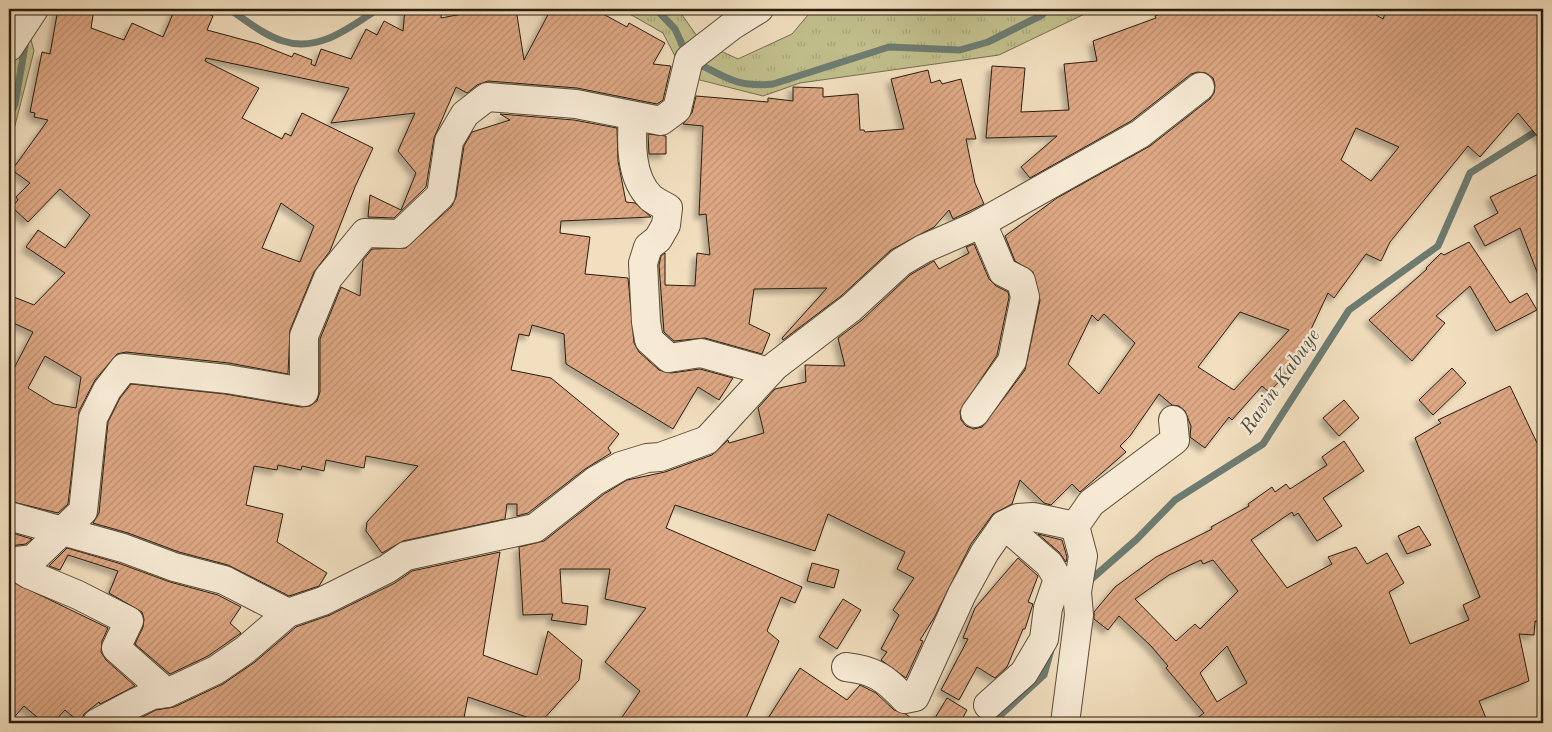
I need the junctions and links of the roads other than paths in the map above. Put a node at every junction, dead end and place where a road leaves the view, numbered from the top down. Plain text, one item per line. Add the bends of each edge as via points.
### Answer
1 (34, 9) edge
2 (759, 9) edge
3 (9, 47) edge
4 (1200, 87) dead end
5 (633, 116) junction
6 (976, 226) junction
7 (769, 372) junction
8 (974, 413) dead end
9 (1173, 420) dead end
10 (9, 516) edge
11 (1004, 525) junction
12 (1075, 526) junction
13 (62, 532) junction
14 (9, 562) edge
15 (288, 613) junction
16 (846, 667) dead end
17 (167, 693) junction
18 (988, 705) dead end
19 (97, 723) edge
20 (1065, 723) edge

1 - 3 street
2 - 5 street via 689,59 677,109 661,121
4 - 6 street via 1140,134
5 - 7 street via 631,146 640,183 652,199 668,208 666,225 658,239 648,247 644,263 649,340 669,358 700,353
5 - 13 street via 576,104 486,97 465,114 449,141 441,195 400,234 365,233 328,278 304,336 304,392 227,379 124,368 107,390 93,418 83,511
6 - 7 street via 901,262 851,308
6 - 8 street via 986,232 1003,272 1021,281 1025,297 1012,361
7 - 15 street via 707,440 660,457 621,466 595,481 535,528 406,556 323,601
9 - 12 street via 1175,440 1091,503
10 - 13 street
11 - 12 street via 1018,518 1033,517
11 - 16 street via 962,594 915,697 905,699 885,678
11 - 18 street via 1049,564 1058,579 1048,608 1044,639 1024,673
12 - 20 street via 1083,556
13 - 14 street via 33,559
13 - 15 street via 224,580
14 - 17 street via 130,621 116,648
15 - 17 street via 216,670
17 - 19 street via 152,695

